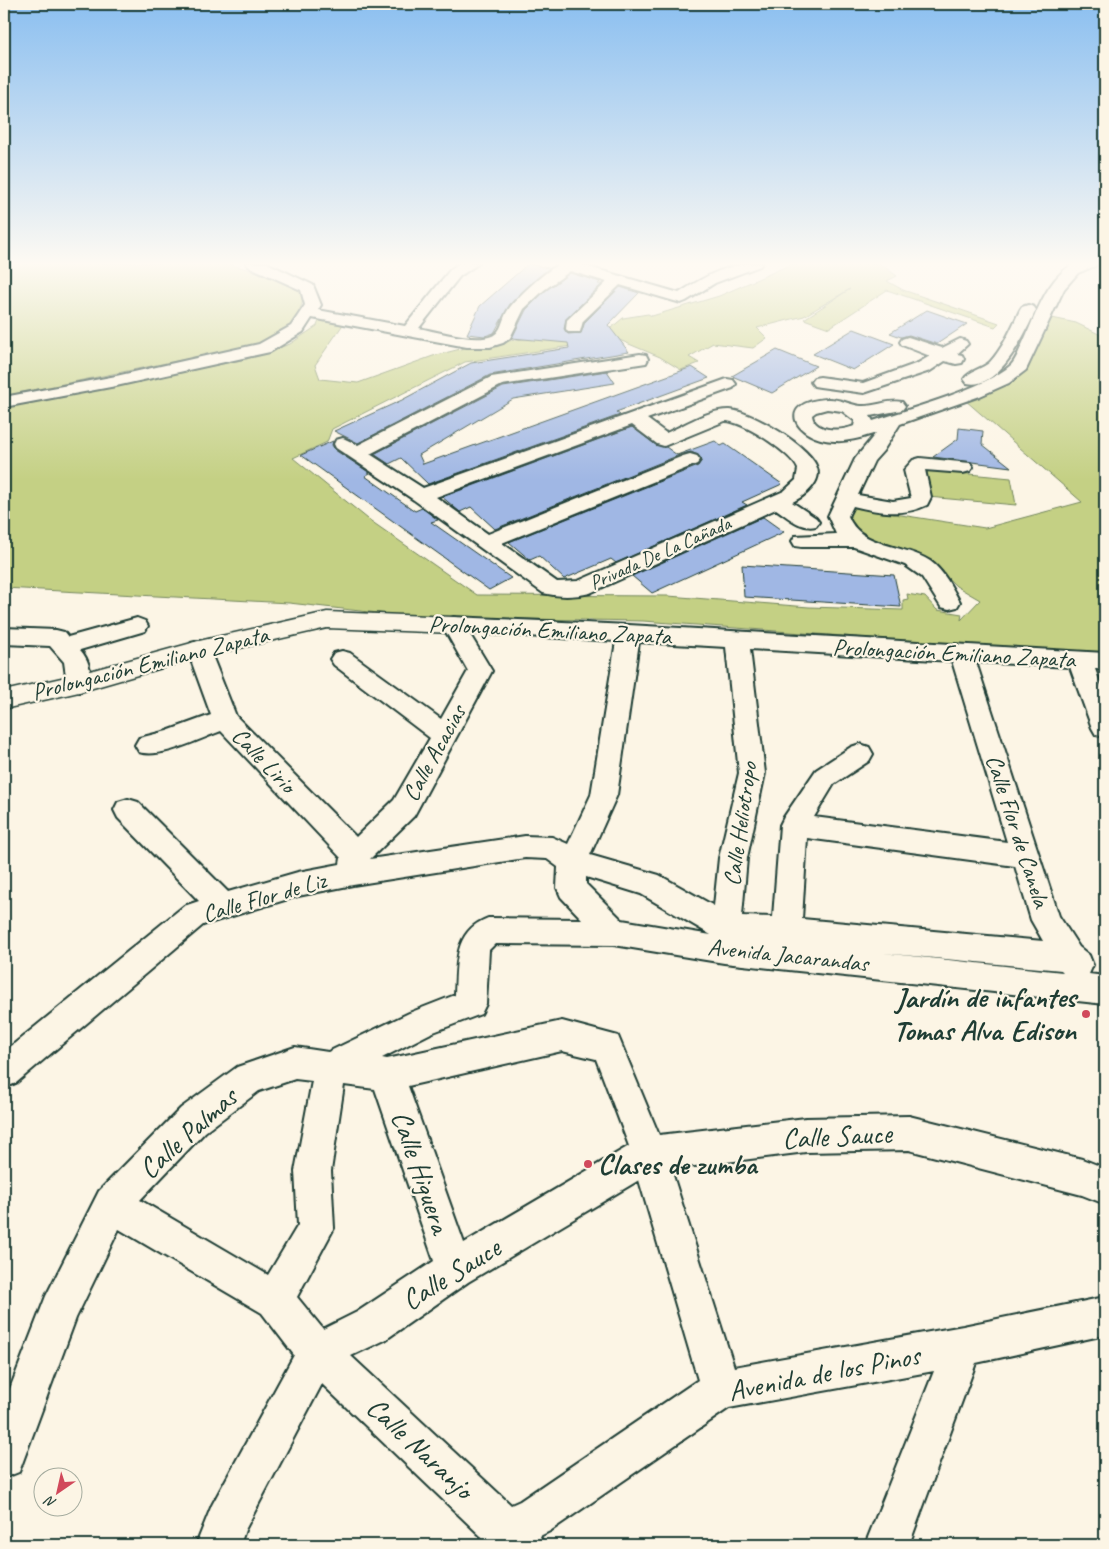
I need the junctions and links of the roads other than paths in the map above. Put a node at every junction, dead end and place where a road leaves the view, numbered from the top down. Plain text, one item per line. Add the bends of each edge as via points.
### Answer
1 (286, 335) edge
2 (432, 335) edge
3 (505, 335) edge
4 (1016, 335) edge
5 (1035, 335) edge
6 (908, 342) dead end
7 (960, 344) dead end
8 (940, 358) junction
9 (640, 359) dead end
10 (981, 374) junction
11 (820, 382) dead end
12 (727, 384) dead end
13 (4, 402) edge
14 (855, 411) junction
15 (635, 419) junction
16 (894, 419) junction
17 (810, 427) junction
18 (852, 434) junction
19 (775, 438) junction
20 (865, 459) junction
21 (690, 460) dead end
22 (963, 468) dead end
23 (422, 496) junction
24 (846, 498) junction
25 (777, 501) junction
26 (860, 540) junction
27 (486, 542) junction
28 (949, 602) dead end
29 (453, 625) junction
30 (137, 626) dead end
31 (629, 633) junction
32 (4, 636) edge
33 (737, 640) junction
34 (64, 646) junction
35 (199, 648) junction
36 (962, 655) junction
37 (342, 660) dead end
38 (1079, 660) junction
39 (1105, 661) edge
40 (79, 683) junction
41 (4, 700) edge
42 (224, 720) junction
43 (1105, 728) edge
44 (444, 735) junction
45 (148, 745) dead end
46 (860, 754) dead end
47 (128, 810) dead end
48 (794, 825) junction
49 (1026, 856) junction
50 (573, 862) junction
51 (355, 864) junction
52 (223, 906) junction
53 (787, 931) junction
54 (614, 932) junction
55 (725, 939) junction
56 (1068, 957) junction
57 (1105, 986) edge
58 (1105, 990) edge
59 (331, 1067) junction
60 (4, 1072) edge
61 (386, 1075) junction
62 (649, 1154) junction
63 (1105, 1186) edge
64 (112, 1204) junction
65 (455, 1269) junction
66 (275, 1300) junction
67 (1105, 1316) edge
68 (963, 1346) junction
69 (317, 1352) junction
70 (721, 1389) junction
71 (4, 1457) edge
72 (510, 1540) edge
73 (218, 1545) edge
74 (887, 1545) edge

1 - 13 street via 264,348
2 - 3 street via 485,343
4 - 10 street via 996,366
5 - 16 street via 1020,366 1003,379
6 - 8 street
7 - 8 street
8 - 10 street
8 - 11 street via 864,388
9 - 23 street, Privada De La Cañada via 497,381 350,448
10 - 14 street via 968,382 880,411
12 - 15 street
14 - 17 street via 838,405 818,405 804,411 802,416
14 - 18 street via 864,425
15 - 19 street, Privada De La Cañada via 664,440 721,416 731,415 743,418
15 - 23 street
16 - 18 street
16 - 20 street
17 - 18 street via 825,435
17 - 19 street
18 - 20 street
19 - 25 street, Privada De La Cañada via 806,464 808,472 803,487
20 - 24 street
21 - 27 street
22 - 24 street via 920,464 914,470 918,484 873,504
23 - 27 street, Privada De La Cañada
24 - 26 street via 838,516 845,532
25 - 26 street via 805,531
25 - 27 street, Privada De La Cañada via 582,588 568,590 551,588
26 - 28 street via 922,565
29 - 31 street, Prolongación Emiliano Zapata
29 - 35 main road, Prolongación Emiliano Zapata via 326,620
29 - 44 street, Calle Acacias via 480,671
30 - 34 street
31 - 33 street, Prolongación Emiliano Zapata
31 - 50 street via 604,795
32 - 34 street via 56,638
33 - 36 street, Prolongación Emiliano Zapata
33 - 55 street, Calle Heliotropo via 752,773 733,858
34 - 40 street via 76,660
35 - 40 main road, Prolongación Emiliano Zapata
35 - 42 street, Calle Lirio
36 - 38 street, Prolongación Emiliano Zapata
36 - 49 street, Calle Flor de Canela
37 - 44 street
38 - 39 street, Prolongación Emiliano Zapata
38 - 43 street
40 - 41 main road, Prolongación Emiliano Zapata
42 - 45 street
42 - 51 street, Calle Lirio
44 - 51 street, Calle Acacias via 404,808
46 - 48 street via 825,777
47 - 52 street
48 - 49 street
48 - 53 street
49 - 56 street, Calle Flor de Canela via 1046,920
50 - 51 street, Calle Flor de Liz via 552,848 525,846
50 - 54 street via 571,888
50 - 55 street, Avenida Jacarandas via 649,884
51 - 52 street, Calle Flor de Liz
52 - 60 street, Calle Flor de Liz via 194,915
53 - 55 street, Avenida Jacarandas
53 - 56 street, Avenida Jacarandas
54 - 55 street, Avenida Jacarandas
54 - 59 street, Avenida Jacarandas via 488,931 475,944 470,1004 420,1023
55 - 58 street, Avenida Jacarandas
56 - 57 street, Calle Flor de Canela
59 - 61 street, Calle Palmas
59 - 64 street, Calle Palmas via 295,1063 249,1078 193,1120
59 - 66 street via 313,1170 316,1228
61 - 62 street via 562,1036 607,1047
61 - 65 street, Calle Higuera
62 - 63 street, Calle Sauce via 806,1135 909,1133 1082,1177
62 - 65 street, Calle Sauce
62 - 70 street
64 - 66 street
64 - 71 street, Calle Palmas via 60,1310
65 - 69 street, Calle Sauce via 371,1326
66 - 69 street, Calle Naranjo
67 - 68 street, Avenida de los Pinos
68 - 70 street, Avenida de los Pinos
68 - 74 street
69 - 72 street, Calle Naranjo
69 - 73 street via 227,1520
70 - 72 street, Avenida de los Pinos via 535,1516

